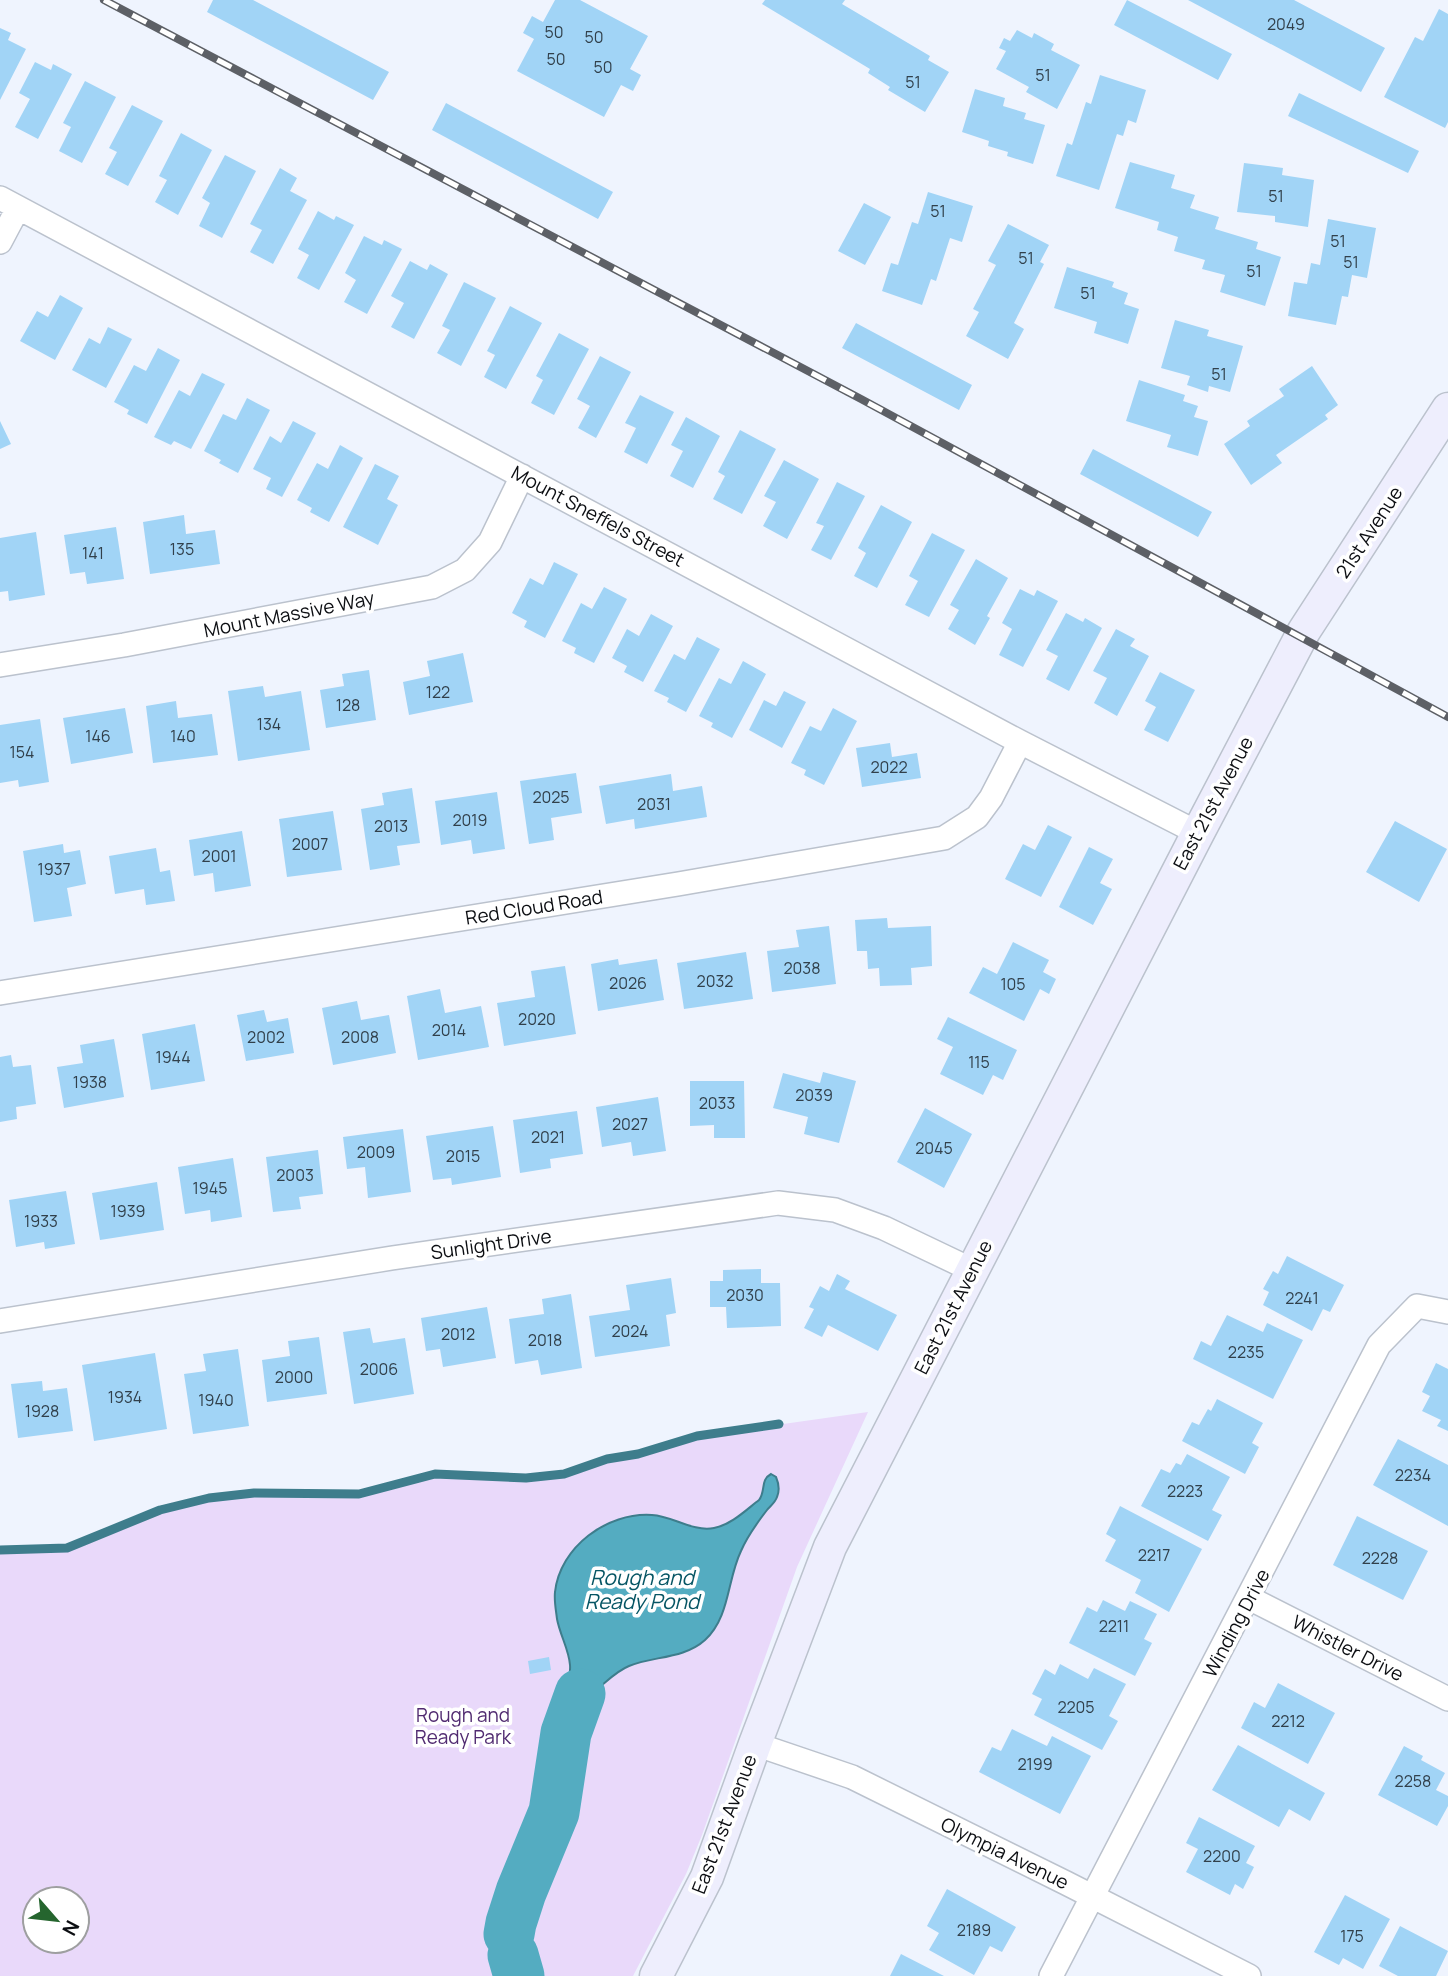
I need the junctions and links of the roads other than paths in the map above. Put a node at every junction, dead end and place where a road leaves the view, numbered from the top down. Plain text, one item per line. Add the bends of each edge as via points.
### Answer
1 (9, 203) edge
2 (0, 242) edge
3 (1448, 408) edge
4 (522, 475) junction
5 (1291, 656) joint
6 (0, 665) edge
7 (1020, 742) junction
8 (1198, 832) junction
9 (0, 993) edge
10 (972, 1270) junction
11 (1448, 1312) edge
12 (0, 1321) edge
13 (1249, 1598) junction
14 (1448, 1699) edge
15 (755, 1744) junction
16 (1093, 1896) junction
17 (656, 1976) edge
18 (1051, 1976) edge
19 (1249, 1976) edge

1 - 2 street
1 - 4 street, Mount Sneffels Street
3 - 5 street, 21st Avenue
4 - 6 street, Mount Massive Way via 489,542 465,570 432,587
4 - 7 street, Mount Sneffels Street
5 - 8 street, East 21st Avenue
7 - 8 street, Mount Sneffels Street
7 - 9 street, Red Cloud Road via 977,817 944,838
8 - 10 street, East 21st Avenue
10 - 12 street, Sunlight Drive via 835,1210 778,1203 392,1258
10 - 15 street, East 21st Avenue via 830,1546
11 - 13 street, Winding Drive via 1417,1306 1379,1345
13 - 14 street, Whistler Drive
13 - 16 street, Winding Drive
15 - 16 street, Olympia Avenue via 852,1777
15 - 17 street, East 21st Avenue via 707,1877
16 - 18 street, Winding Drive
16 - 19 street, Olympia Avenue

